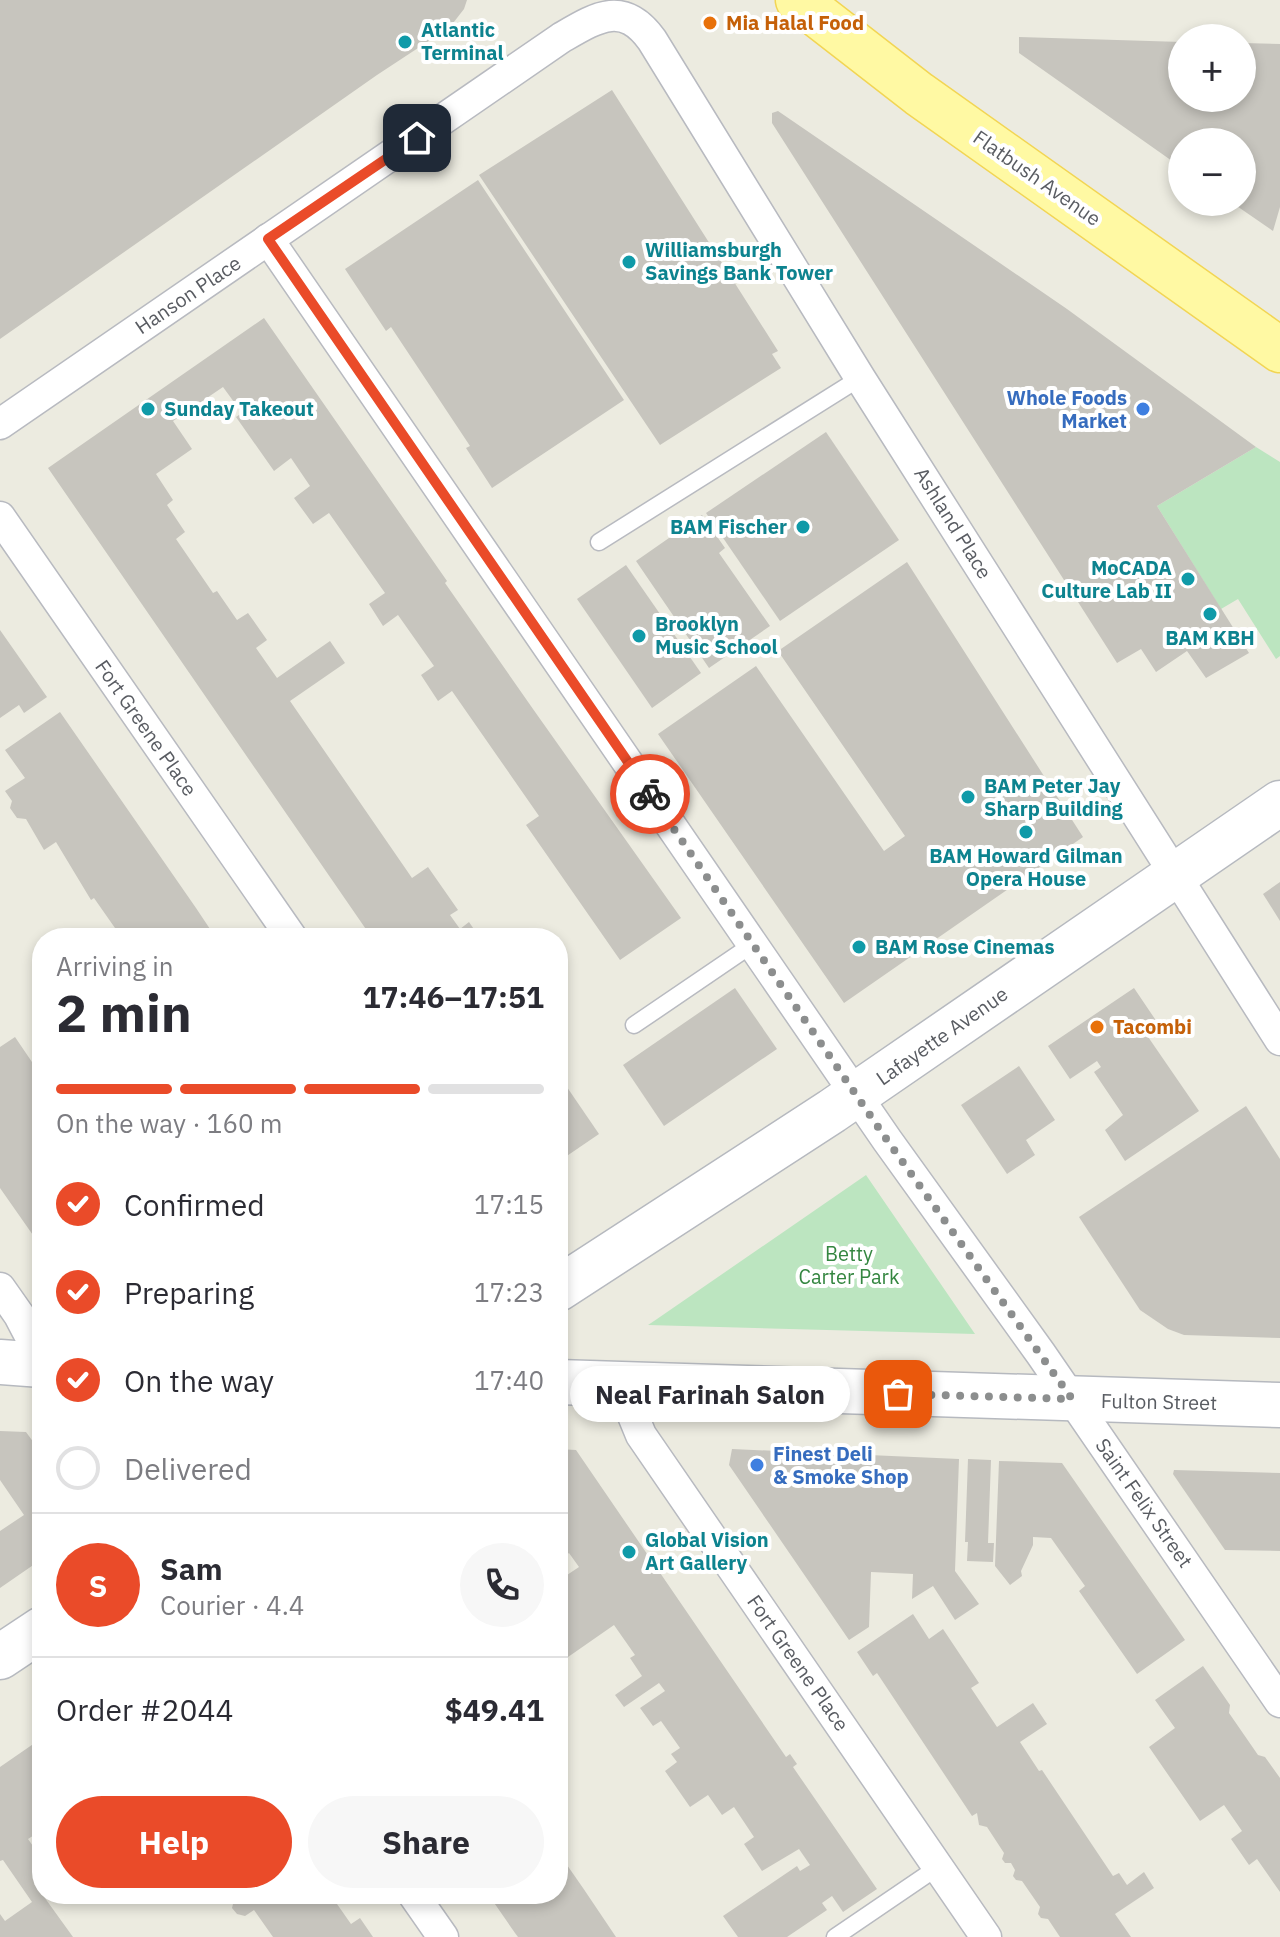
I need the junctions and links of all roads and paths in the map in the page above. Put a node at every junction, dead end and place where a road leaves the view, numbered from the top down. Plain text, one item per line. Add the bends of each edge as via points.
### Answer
1 (798, 0) edge
2 (619, 15) joint
3 (268, 239) junction
4 (1280, 350) edge
5 (860, 378) junction
6 (0, 424) edge
7 (0, 517) edge
8 (599, 542) dead end
9 (1280, 803) edge
10 (1176, 874) junction
11 (285, 928) edge
12 (753, 944) junction
13 (634, 1025) dead end
14 (1280, 1040) edge
15 (856, 1095) junction
16 (568, 1282) edge
17 (0, 1288) edge
18 (32, 1340) edge
19 (0, 1362) edge
20 (32, 1364) edge
21 (568, 1382) edge
22 (620, 1384) junction
23 (1072, 1399) junction
24 (1280, 1405) edge
25 (32, 1636) edge
26 (0, 1657) edge
27 (1280, 1702) edge
28 (938, 1867) junction
29 (420, 1904) edge
30 (443, 1937) edge
31 (835, 1937) edge
32 (986, 1937) edge

1 - 4 main road, Flatbush Avenue via 919,94
2 - 3 street, Hanson Place via 600,16 561,38
2 - 5 street, Ashland Place via 636,21 652,40
3 - 6 street, Hanson Place
3 - 12 street, Saint Felix Street
5 - 8 lane
5 - 10 street, Ashland Place
7 - 11 street, Fort Greene Place
9 - 10 main road, Lafayette Avenue
10 - 14 street, Ashland Place
10 - 15 main road, Lafayette Avenue
12 - 13 lane
12 - 15 street, Saint Felix Street
15 - 16 main road, Lafayette Avenue
15 - 23 street, Saint Felix Street
17 - 18 street
19 - 20 main road
21 - 22 main road, Fulton Street
22 - 23 main road, Fulton Street
22 - 28 street, Fort Greene Place via 641,1435
23 - 24 main road, Fulton Street
23 - 27 street, Saint Felix Street
25 - 26 main road
28 - 31 lane
28 - 32 street, Fort Greene Place
29 - 30 street

